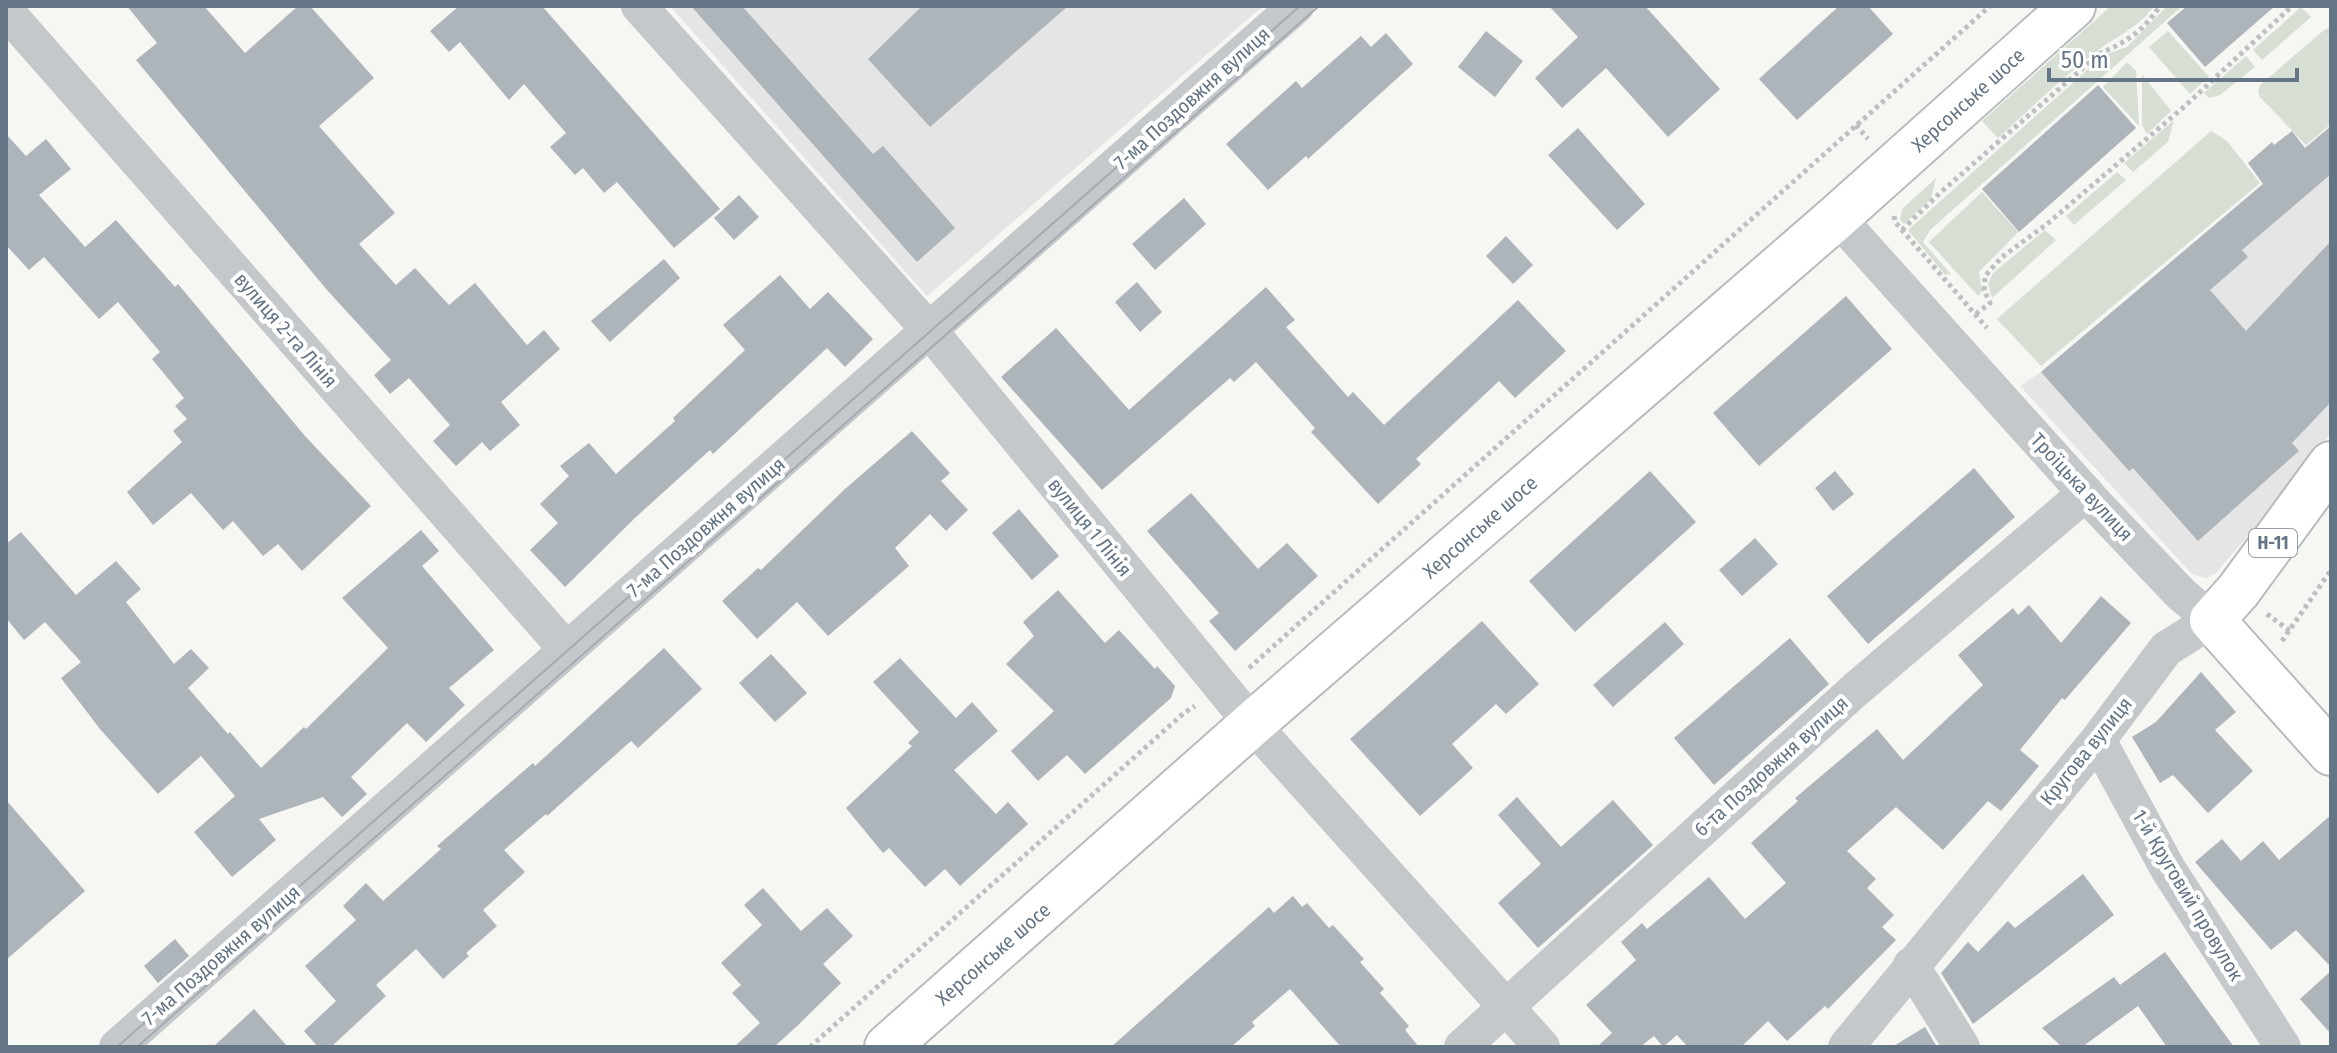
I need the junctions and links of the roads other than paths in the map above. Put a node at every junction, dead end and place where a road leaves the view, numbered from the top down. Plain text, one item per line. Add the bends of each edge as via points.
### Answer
1 (639, 6) edge
2 (1296, 6) edge
3 (2073, 6) edge
4 (6, 11) edge
5 (1837, 217) junction
6 (930, 331) junction
7 (2331, 464) edge
8 (2086, 493) junction
9 (2212, 620) junction
10 (566, 649) junction
11 (1252, 724) junction
12 (2098, 740) junction
13 (2331, 753) edge
14 (1911, 965) junction
15 (1507, 1008) junction
16 (117, 1047) edge
17 (887, 1047) edge
18 (1462, 1047) edge
19 (1542, 1047) edge
20 (1846, 1047) edge
21 (1962, 1047) edge
22 (2283, 1047) edge

1 - 6 street, вулиця 1 Лінія
2 - 6 street, 7-ма Поздовжня вулиця
3 - 5 main road, Херсонське шосе
4 - 10 street, вулиця 2-га Лінія
5 - 8 street, Троїцька вулиця
5 - 11 main road, Херсонське шосе
6 - 10 street, 7-ма Поздовжня вулиця
6 - 11 street, вулиця 1 Лінія
7 - 9 main road, Кругова вулиця / Н-11
8 - 9 street, Троїцька вулиця
8 - 15 street, 6-та Поздовжня вулиця via 1855,690
9 - 12 street, Кругова вулиця via 2166,649
9 - 13 main road, Троїцька вулиця
10 - 16 street, 7-ма Поздовжня вулиця
11 - 15 street, вулиця 1 Лінія
11 - 17 main road, Херсонське шосе
12 - 14 street, Кругова вулиця
12 - 22 street, 1-й Круговий провулок via 2168,869
14 - 20 street, Кругова вулиця
14 - 21 street
15 - 18 street, 6-та Поздовжня вулиця
15 - 19 street, вулиця 1 Лінія

